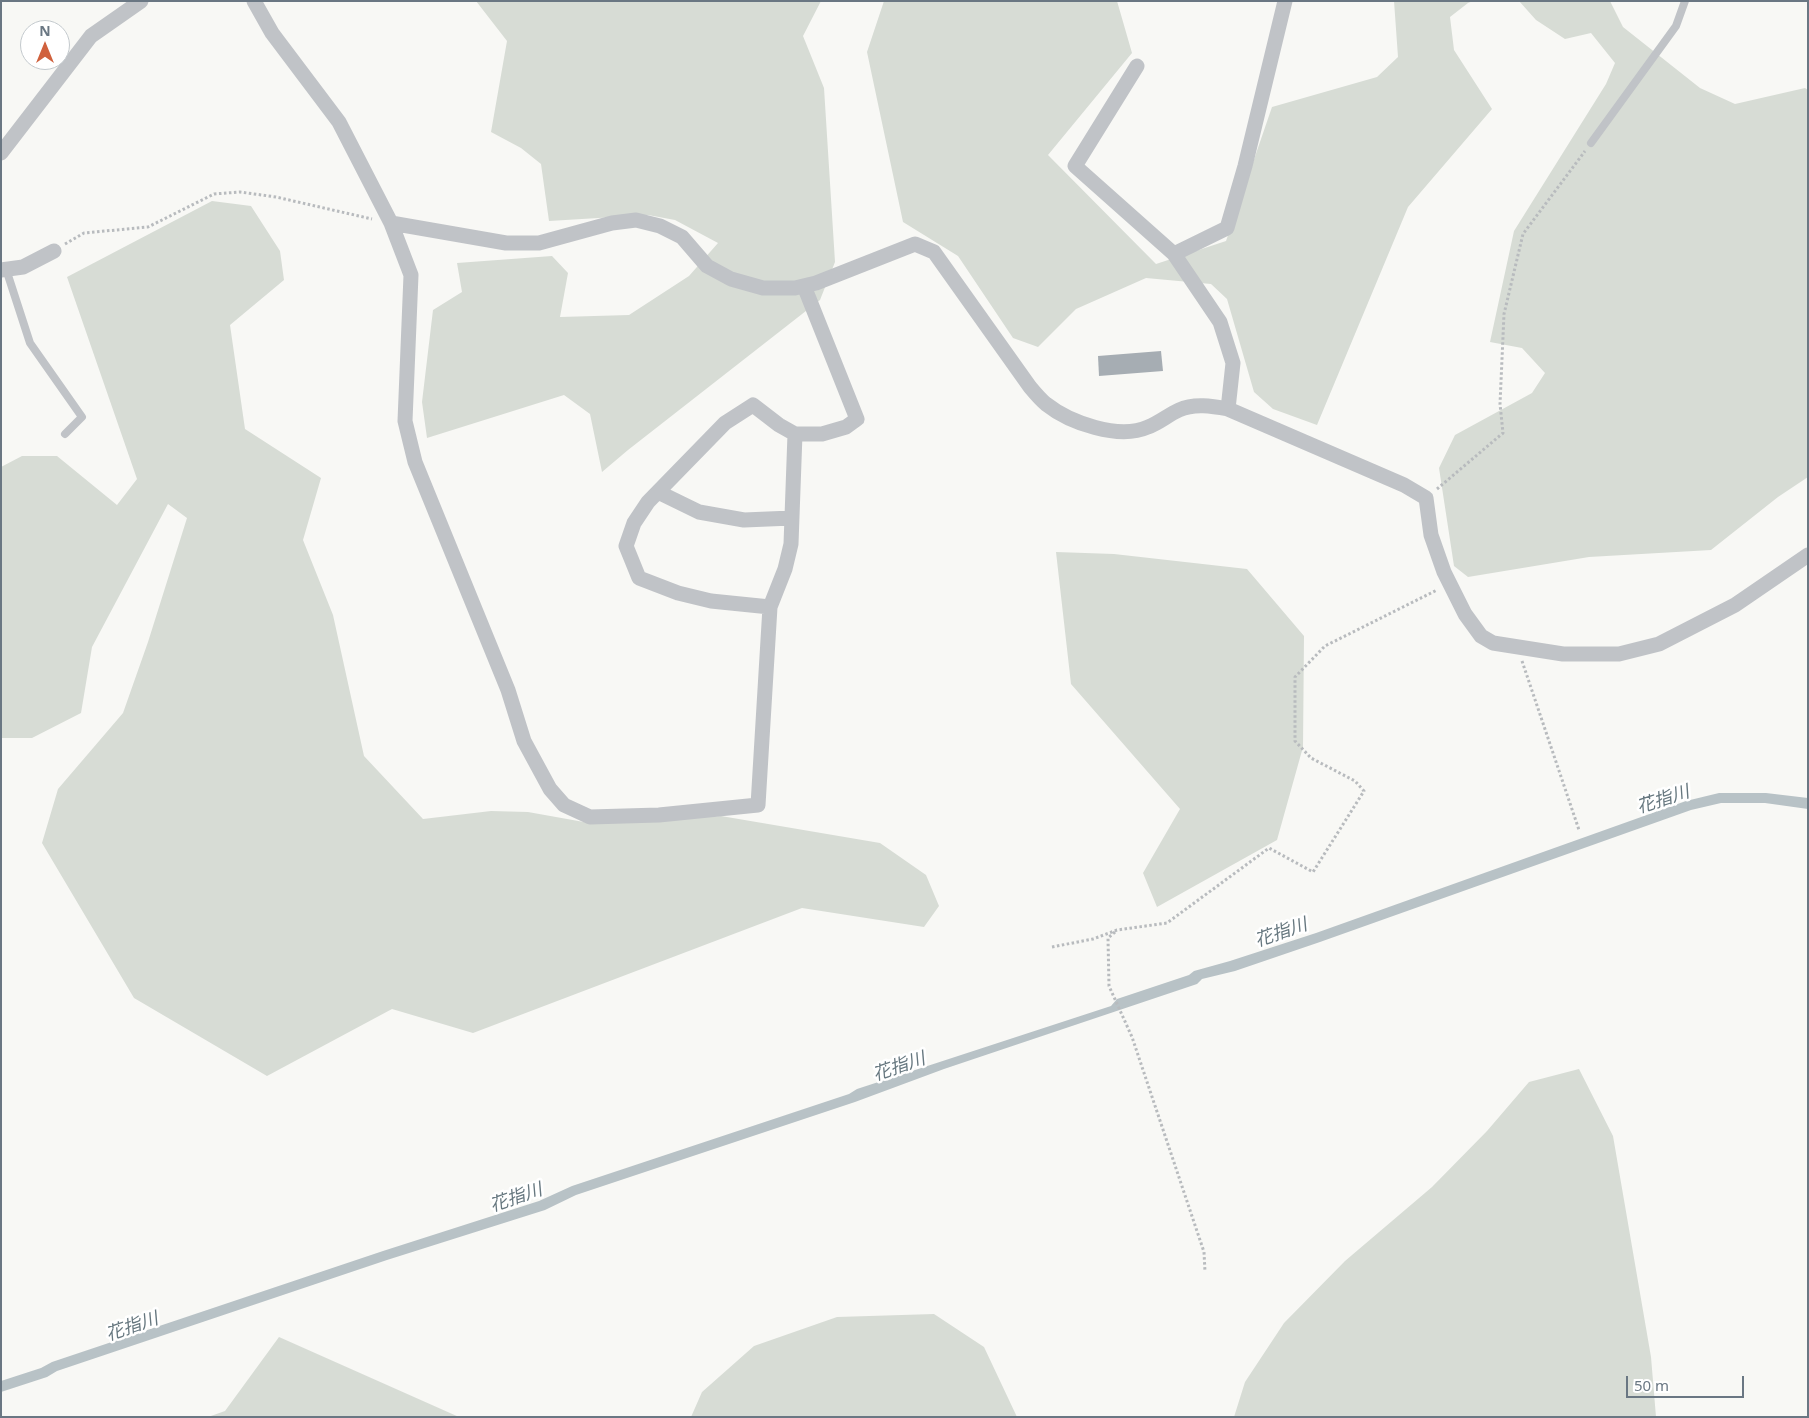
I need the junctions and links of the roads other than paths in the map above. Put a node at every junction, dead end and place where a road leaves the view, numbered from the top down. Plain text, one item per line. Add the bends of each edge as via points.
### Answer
1 (141, 1) edge
2 (254, 1) edge
3 (1285, 1) edge
4 (1685, 1) edge
5 (1137, 66) dead end
6 (1591, 143) road end
7 (1, 153) edge
8 (390, 223) junction
9 (54, 251) road end
10 (1174, 254) junction
11 (4, 270) edge
12 (804, 286) junction
13 (1228, 409) junction
14 (65, 434) dead end
15 (795, 434) junction
16 (658, 492) junction
17 (792, 518) junction
18 (1808, 555) edge
19 (770, 607) junction

1 - 7 street via 91,36
2 - 8 street via 272,33 339,122
3 - 10 street via 1246,166 1227,228
4 - 6 lane via 1676,26
5 - 10 street via 1075,166
8 - 12 street via 506,243 539,243 612,223 636,220 660,226 682,237 707,266 730,279 763,288
8 - 19 street via 411,275 405,421 415,462 508,690 524,741 550,789 564,805 590,817 659,815 758,805
9 - 11 street via 23,266
10 - 13 street via 1220,322 1233,363
11 - 14 lane via 30,343 82,418
12 - 13 street via 916,244 934,252 1030,387 1046,404 1068,416 1099,428 1128,433 1148,427 1181,409 1206,404
12 - 15 street via 857,419 846,427 822,434
13 - 18 street via 1404,485 1426,498 1431,535 1450,585 1481,636 1494,643 1564,654 1619,654 1659,644 1735,605
15 - 16 street via 753,405 726,423
15 - 17 street
16 - 17 street via 699,512 744,520
16 - 19 street via 634,523 626,546 639,578 711,601
17 - 19 street via 789,553

